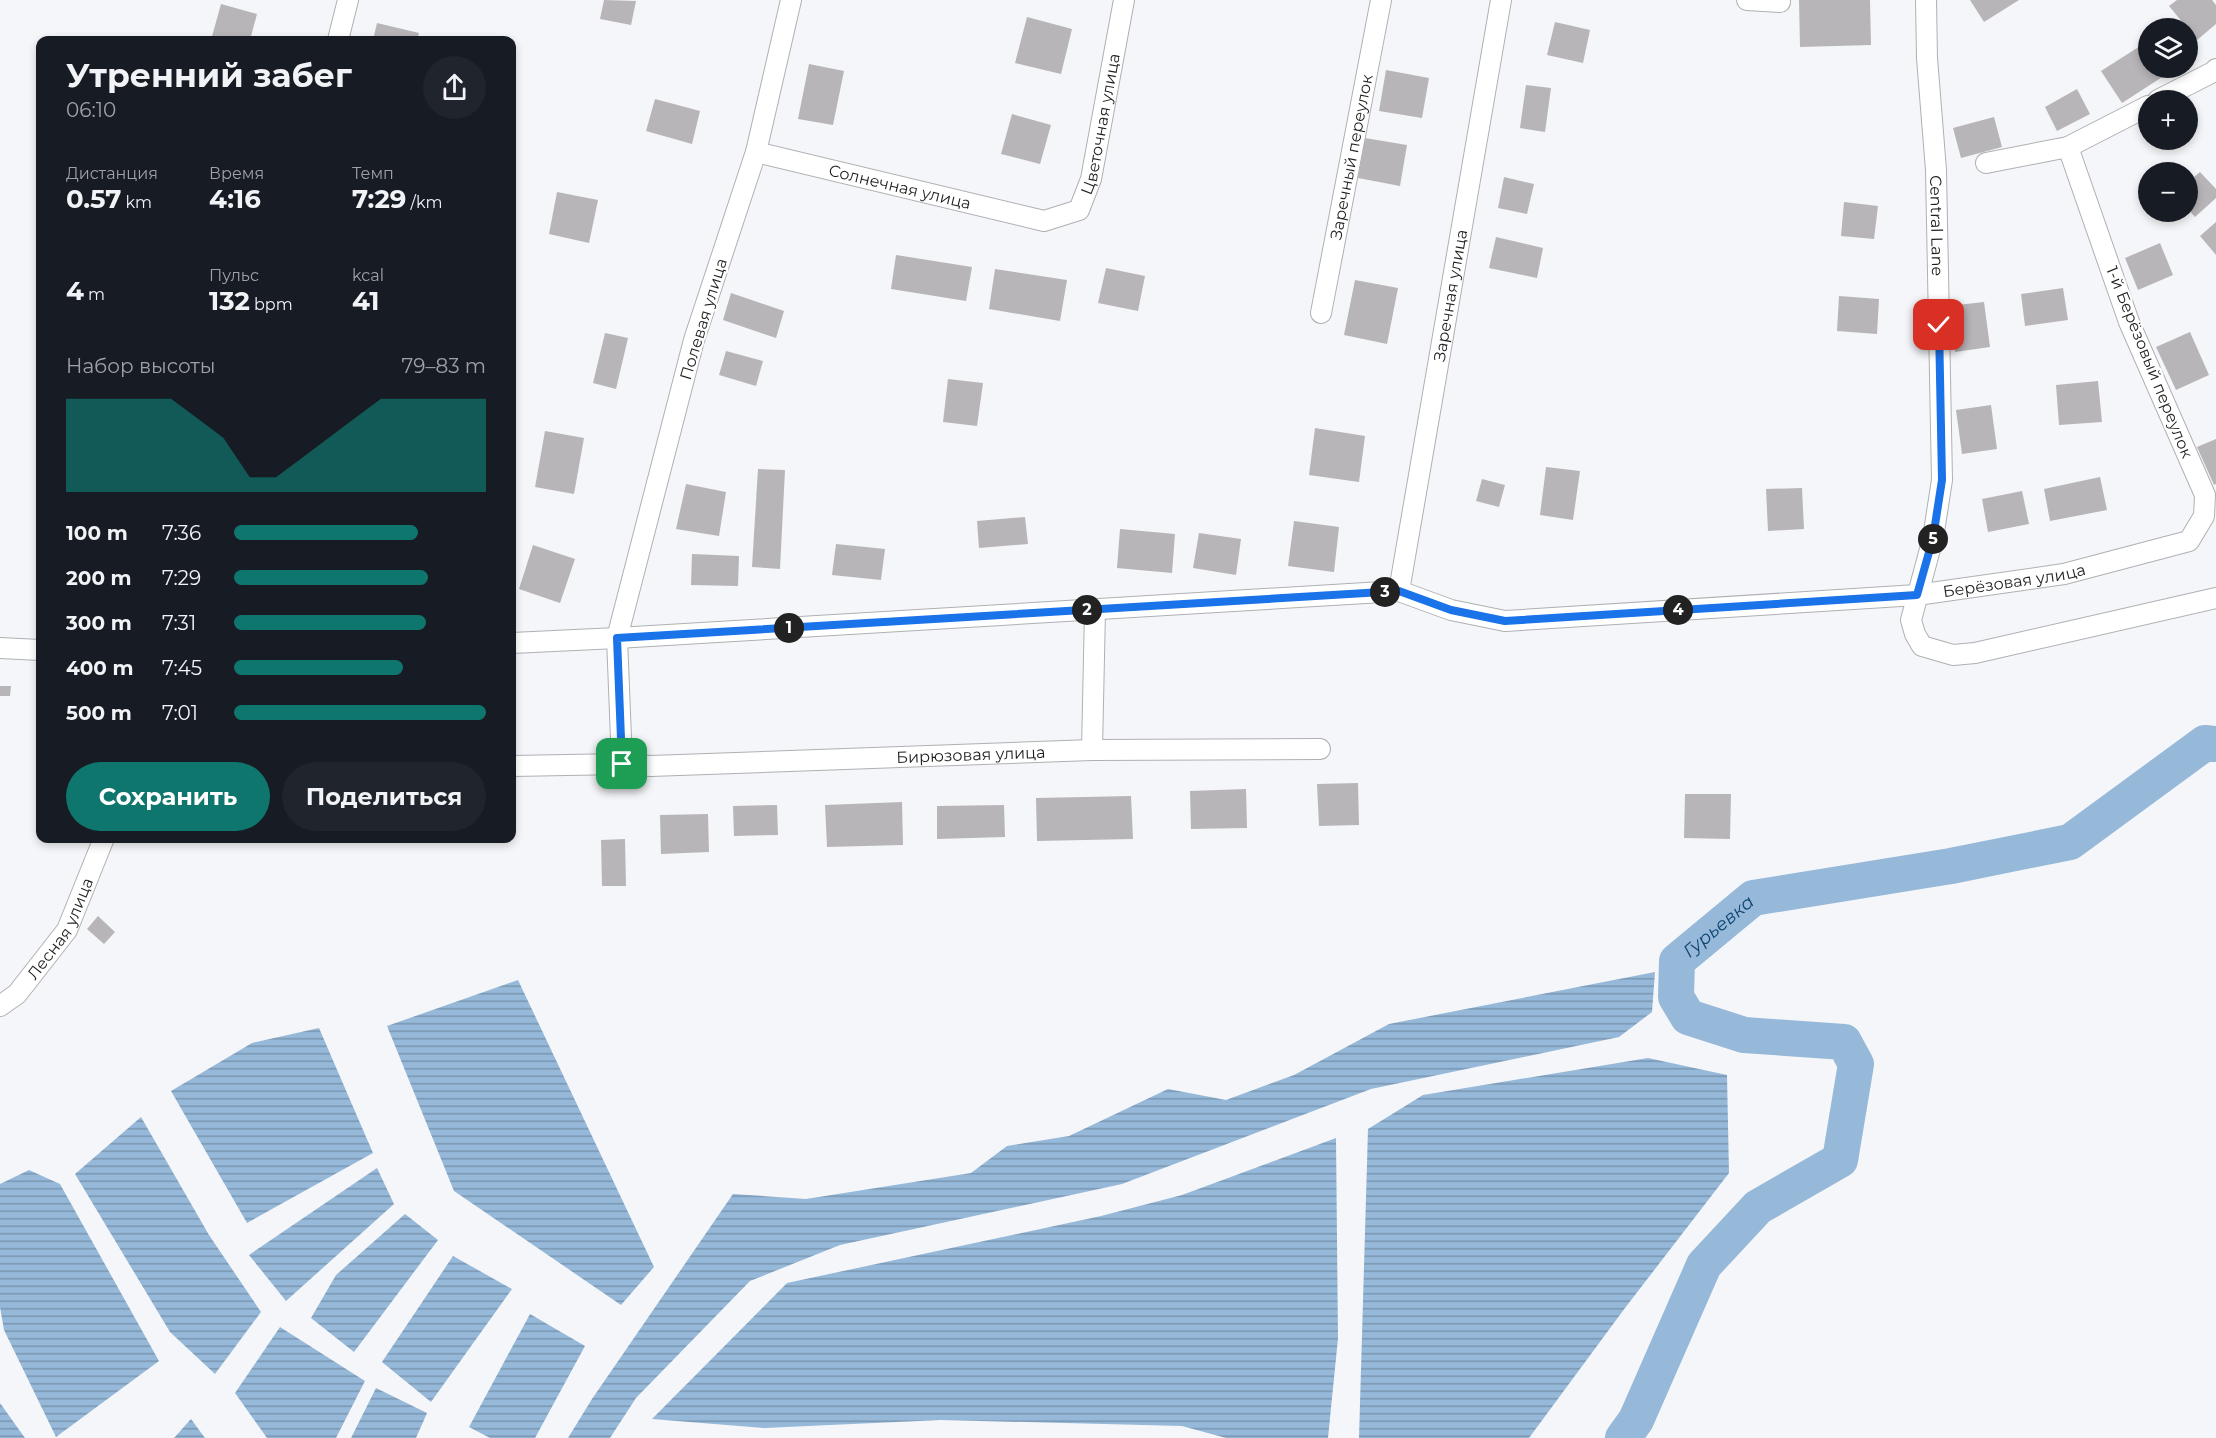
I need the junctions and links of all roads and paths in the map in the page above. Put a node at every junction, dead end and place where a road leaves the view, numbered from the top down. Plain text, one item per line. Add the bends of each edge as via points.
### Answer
1 (348, 0) edge
2 (791, 0) edge
3 (1124, 0) edge
4 (1381, 0) edge
5 (1501, 0) edge
6 (1747, 0) edge
7 (1926, 0) edge
8 (1780, 2) dead end
9 (339, 36) edge
10 (2215, 72) edge
11 (2178, 90) edge
12 (2138, 111) edge
13 (2068, 147) junction
14 (756, 152) junction
15 (1986, 164) dead end
16 (1044, 222) joint
17 (1321, 313) dead end
18 (2189, 541) joint
19 (1399, 591) junction
20 (1917, 595) junction
21 (2216, 598) edge
22 (1095, 610) junction
23 (617, 638) junction
24 (516, 642) edge
25 (0, 648) edge
26 (36, 650) edge
27 (1320, 749) dead end
28 (1092, 750) junction
29 (622, 764) junction
30 (516, 766) edge
31 (102, 843) edge
32 (0, 1006) edge

1 - 9 street
2 - 14 street, Полевая улица
3 - 16 street, Цветочная улица via 1091,179 1079,210
4 - 17 street, Заречный переулок
5 - 19 street, Заречная улица
6 - 8 street
7 - 20 street, Central Lane via 1936,170 1942,480 1933,538
10 - 11 street
12 - 13 street
13 - 15 street
13 - 18 street, 1-й Берёзовый переулок via 2129,322 2205,495 2204,516
14 - 16 street, Солнечная улица
14 - 23 street, Полевая улица via 694,340
18 - 20 street, Берёзовая улица via 2064,574
19 - 20 street, Берёзовая улица via 1451,610 1505,621
19 - 22 street, Берёзовая улица
20 - 21 street, Central Lane via 1911,620 1922,646 1953,655
22 - 23 street, Берёзовая улица
22 - 28 street
23 - 24 street, Берёзовая улица
23 - 29 street
25 - 26 street
27 - 28 street, Бирюзовая улица
28 - 29 street, Бирюзовая улица
29 - 30 street, Бирюзовая улица
31 - 32 street, Лесная улица via 68,930 17,994

